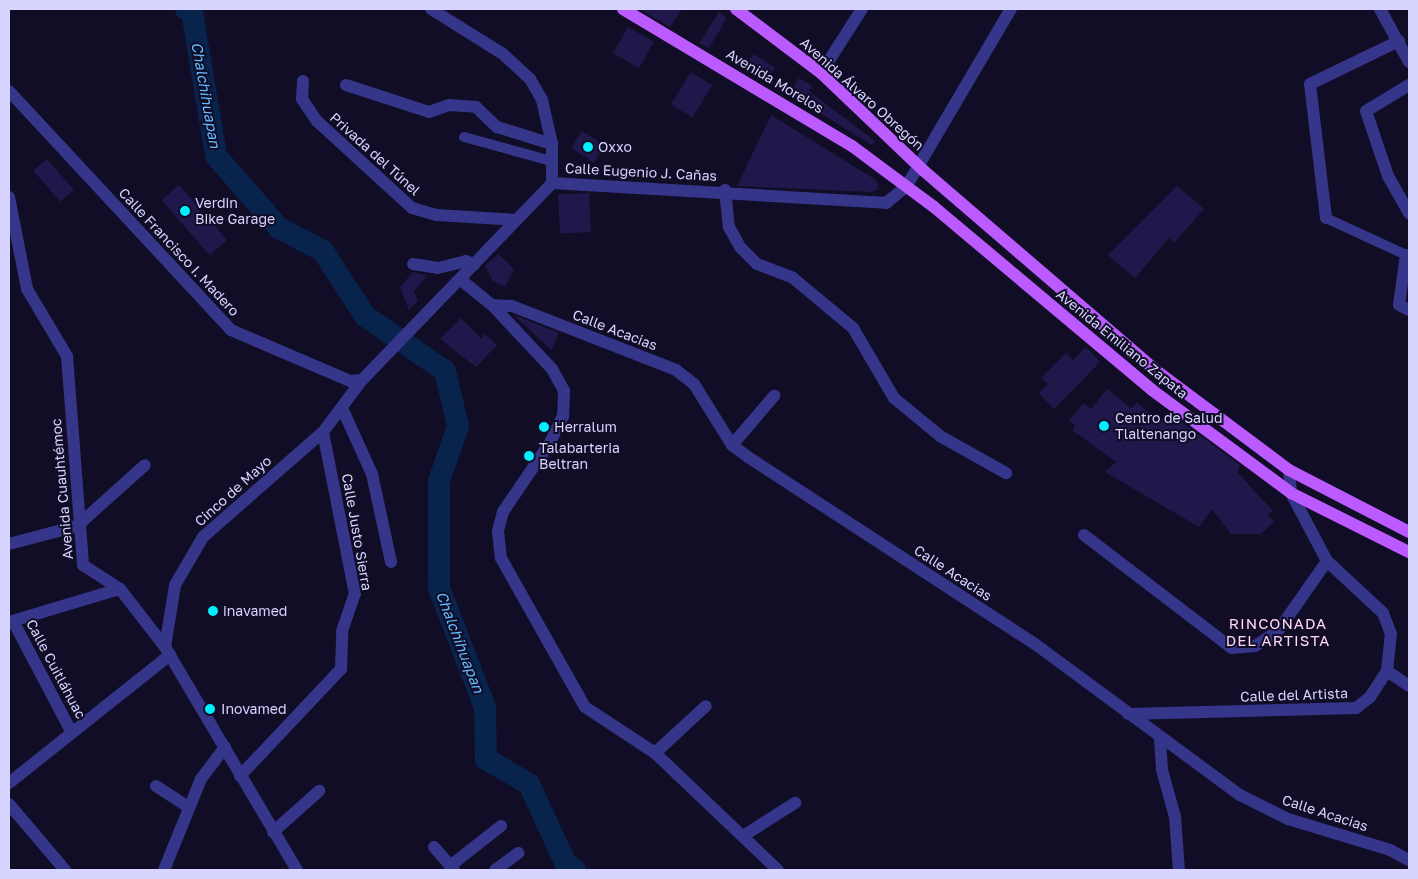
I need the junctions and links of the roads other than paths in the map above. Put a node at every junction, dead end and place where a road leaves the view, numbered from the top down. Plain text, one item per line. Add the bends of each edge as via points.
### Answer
1 (431, 9) edge
2 (623, 9) edge
3 (736, 9) edge
4 (1011, 9) edge
5 (1380, 9) edge
6 (859, 10) edge
7 (1399, 41) junction
8 (1409, 62) edge
9 (820, 73) junction
10 (303, 81) dead end
11 (346, 85) dead end
12 (1409, 85) edge
13 (9, 91) edge
14 (464, 137) dead end
15 (552, 144) junction
16 (551, 161) junction
17 (918, 166) junction
18 (552, 183) junction
19 (906, 186) junction
20 (725, 190) junction
21 (9, 197) edge
22 (1409, 213) edge
23 (1326, 218) joint
24 (516, 220) junction
25 (1406, 255) joint
26 (413, 264) dead end
27 (474, 265) junction
28 (461, 280) junction
29 (492, 305) junction
30 (1409, 310) edge
31 (362, 380) junction
32 (774, 396) dead end
33 (342, 408) junction
34 (323, 432) junction
35 (732, 445) junction
36 (145, 465) dead end
37 (1289, 470) junction
38 (1006, 473) dead end
39 (1290, 494) junction
40 (77, 526) junction
41 (1409, 532) edge
42 (1084, 534) dead end
43 (9, 544) edge
44 (1409, 552) edge
45 (1327, 561) junction
46 (392, 562) dead end
47 (120, 589) junction
48 (11, 621) edge
49 (167, 651) junction
50 (1387, 671) junction
51 (1409, 686) edge
52 (706, 706) dead end
53 (1128, 714) junction
54 (71, 731) junction
55 (1160, 740) junction
56 (225, 747) junction
57 (655, 753) junction
58 (240, 776) junction
59 (9, 781) edge
60 (156, 786) dead end
61 (319, 790) dead end
62 (795, 803) dead end
63 (9, 804) edge
64 (188, 807) junction
65 (501, 826) dead end
66 (273, 832) junction
67 (743, 836) junction
68 (434, 847) dead end
69 (518, 853) dead end
70 (1409, 860) edge
71 (452, 868) edge
72 (65, 870) edge
73 (164, 870) edge
74 (297, 870) edge
75 (495, 870) edge
76 (778, 870) edge
77 (1179, 870) edge

1 - 15 street via 503,54 530,79 542,100
2 - 19 main road, Avenida Morelos via 767,92
3 - 9 main road, Avenida Álvaro Obregón
4 - 17 street, Calle Eugenio J. Cañas
5 - 7 street
6 - 9 street
7 - 8 street
7 - 23 street via 1310,84
9 - 17 main road, Avenida Álvaro Obregón
10 - 24 street, Privada del Túnel via 302,99 317,121 412,208 437,215
11 - 15 street via 429,112 449,105 476,107 497,128
12 - 22 street via 1366,111 1388,176
13 - 31 street, Calle Francisco I. Madero via 231,330 350,381
14 - 16 street
15 - 16 street
16 - 18 street
17 - 19 street, Calle Eugenio J. Cañas
17 - 37 main road, Avenida Emiliano Zapata via 1154,368
18 - 20 street, Calle Eugenio J. Cañas
18 - 24 street, Calle Eugenio J. Cañas
19 - 20 street, Calle Eugenio J. Cañas via 886,203
19 - 39 main road, Avenida Emiliano Zapata via 1152,390
20 - 38 street via 729,227 740,247 757,264 793,278 853,328 894,398 940,436
21 - 40 street, Avenida Cuauhtémoc via 26,289 68,356
23 - 25 street
24 - 27 street, Calle Eugenio J. Cañas
25 - 30 street via 1399,305
26 - 27 street via 438,268 466,261
27 - 28 street, Calle Eugenio J. Cañas
28 - 29 street
28 - 31 street, Calle Eugenio J. Cañas
29 - 35 street, Calle Acacias via 512,306 676,370 694,384
29 - 57 street via 552,369 564,391 563,416 551,442 503,512 498,531 501,558 585,707
31 - 33 street, Cinco de Mayo
32 - 35 street
33 - 34 street, Cinco de Mayo
33 - 46 street via 372,474
34 - 49 street, Cinco de Mayo via 203,537 174,585
34 - 58 street, Calle Justo Sierra via 355,594 342,631 341,669
35 - 53 street, Calle Acacias via 1035,644
36 - 40 street
37 - 39 street, Calle del Artista
37 - 41 main road, Avenida Emiliano Zapata
39 - 44 main road, Avenida Emiliano Zapata
39 - 45 street, Calle del Artista
40 - 43 street
40 - 47 street, Avenida Cuauhtémoc via 82,565
42 - 45 street via 1232,648 1256,646 1278,631
45 - 50 street, Calle del Artista via 1383,613 1392,634
47 - 48 street
47 - 49 street, Avenida Cuauhtémoc
48 - 54 street, Calle Cuitláhuac
49 - 54 street
49 - 56 street, Avenida Cuauhtémoc
50 - 51 street
50 - 53 street, Calle del Artista via 1370,697 1356,708
52 - 57 street
53 - 55 street, Calle Acacias
54 - 59 street
55 - 70 street, Calle Acacias via 1240,795 1288,819 1390,850
55 - 77 street via 1162,770 1175,817
56 - 58 street, Avenida Cuauhtémoc
56 - 64 street
57 - 67 street
58 - 66 street, Avenida Cuauhtémoc
60 - 64 street
61 - 66 street
62 - 67 street
63 - 72 street
64 - 73 street
65 - 71 street
66 - 74 street, Avenida Cuauhtémoc
67 - 76 street
68 - 71 street
69 - 75 street

